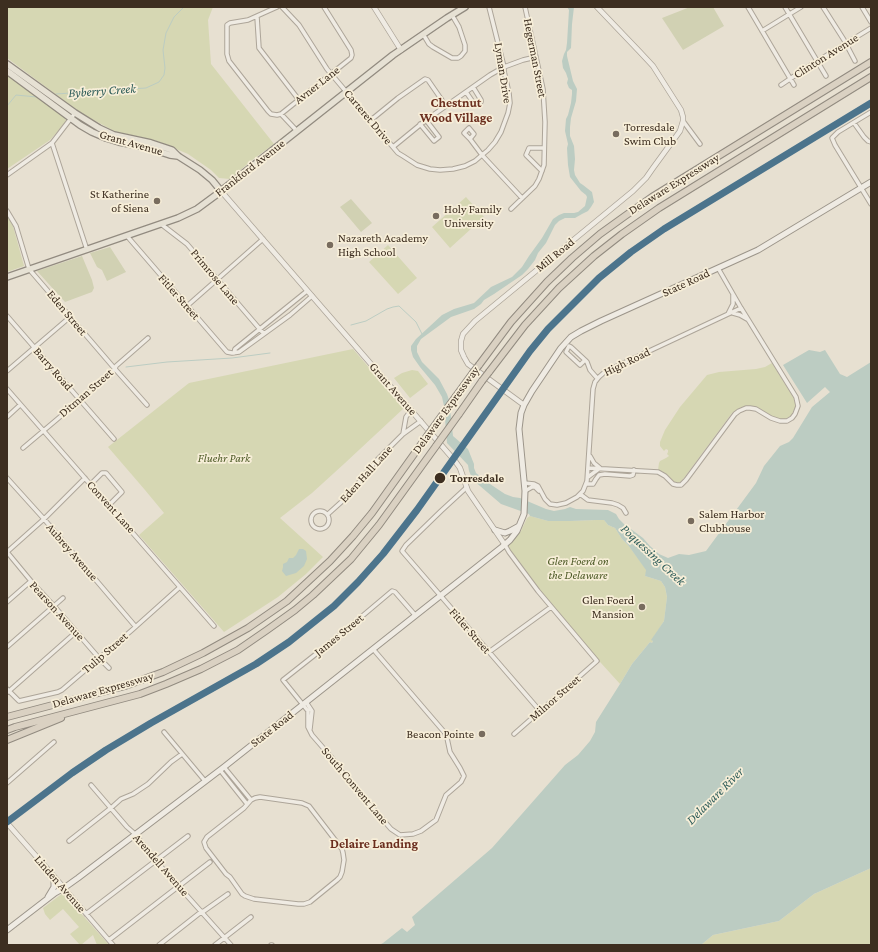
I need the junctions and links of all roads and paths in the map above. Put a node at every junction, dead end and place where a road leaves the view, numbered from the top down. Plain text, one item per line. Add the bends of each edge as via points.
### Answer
1 (277, 7) edge
2 (282, 7) edge
3 (324, 7) edge
4 (374, 7) edge
5 (465, 7) edge
6 (489, 7) edge
7 (525, 7) edge
8 (597, 7) edge
9 (748, 7) edge
10 (785, 7) edge
11 (801, 7) edge
12 (823, 7) edge
13 (862, 7) edge
14 (789, 14) junction
15 (452, 15) junction
16 (257, 17) junction
17 (871, 22) edge
18 (871, 28) edge
19 (762, 31) junction
20 (423, 34) junction
21 (846, 44) junction
22 (400, 50) junction
23 (536, 57) junction
24 (817, 61) junction
25 (855, 61) dead end
26 (871, 62) edge
27 (7, 64) edge
28 (504, 67) junction
29 (7, 71) edge
30 (331, 74) junction
31 (826, 76) dead end
32 (871, 77) edge
33 (790, 78) junction
34 (781, 85) dead end
35 (794, 85) dead end
36 (473, 88) junction
37 (346, 92) junction
38 (466, 92) junction
39 (299, 100) junction
40 (446, 106) junction
41 (871, 112) edge
42 (281, 114) junction
43 (73, 116) junction
44 (371, 120) junction
45 (426, 120) junction
46 (683, 121) junction
47 (854, 123) junction
48 (420, 124) junction
49 (297, 131) junction
50 (470, 139) dead end
51 (871, 142) edge
52 (52, 143) junction
53 (700, 144) dead end
54 (393, 147) junction
55 (544, 148) junction
56 (482, 155) junction
57 (542, 171) junction
58 (7, 174) edge
59 (871, 182) edge
60 (862, 188) junction
61 (221, 191) junction
62 (522, 198) junction
63 (871, 204) edge
64 (511, 209) dead end
65 (7, 211) edge
66 (161, 224) junction
67 (127, 236) junction
68 (263, 239) junction
69 (87, 250) junction
70 (718, 268) junction
71 (29, 269) junction
72 (7, 277) edge
73 (217, 280) junction
74 (308, 291) junction
75 (733, 294) junction
76 (312, 296) junction
77 (187, 306) junction
78 (741, 308) junction
79 (732, 313) junction
80 (726, 315) junction
81 (7, 316) edge
82 (70, 317) junction
83 (748, 320) junction
84 (260, 329) junction
85 (264, 334) junction
86 (148, 338) dead end
87 (34, 347) junction
88 (234, 353) junction
89 (585, 360) junction
90 (115, 369) junction
91 (7, 371) edge
92 (598, 378) junction
93 (7, 389) edge
94 (80, 400) junction
95 (20, 405) junction
96 (147, 405) dead end
97 (524, 405) junction
98 (411, 410) junction
99 (7, 417) edge
100 (421, 421) junction
101 (44, 430) junction
102 (403, 434) junction
103 (114, 439) dead end
104 (23, 448) dead end
105 (589, 453) junction
106 (588, 468) junction
107 (600, 468) junction
108 (634, 470) junction
109 (587, 477) junction
110 (7, 478) edge
111 (85, 478) junction
112 (524, 483) junction
113 (586, 484) junction
114 (90, 485) junction
115 (466, 488) junction
116 (525, 491) junction
117 (540, 492) junction
118 (580, 494) junction
119 (109, 505) junction
120 (626, 513) dead end
121 (328, 514) junction
122 (44, 519) junction
123 (520, 525) junction
124 (495, 530) junction
125 (505, 545) junction
126 (7, 552) edge
127 (31, 581) junction
128 (180, 587) junction
129 (440, 596) junction
130 (63, 598) dead end
131 (7, 602) edge
132 (54, 606) junction
133 (551, 607) junction
134 (416, 615) junction
135 (135, 626) junction
136 (214, 626) dead end
137 (76, 632) junction
138 (7, 647) edge
139 (373, 649) junction
140 (489, 652) junction
141 (99, 658) junction
142 (597, 661) joint
143 (109, 668) dead end
144 (7, 691) edge
145 (305, 703) junction
146 (97, 705) junction
147 (540, 711) junction
148 (7, 717) edge
149 (7, 730) edge
150 (164, 732) dead end
151 (514, 734) dead end
152 (7, 740) edge
153 (54, 742) dead end
154 (182, 754) junction
155 (222, 768) junction
156 (205, 781) junction
157 (7, 783) edge
158 (91, 785) dead end
159 (250, 800) junction
160 (247, 804) junction
161 (111, 808) junction
162 (7, 823) edge
163 (135, 834) junction
164 (188, 836) dead end
165 (69, 841) dead end
166 (156, 861) junction
167 (210, 862) dead end
168 (54, 878) junction
169 (179, 887) junction
170 (64, 888) junction
171 (228, 894) dead end
172 (48, 899) junction
173 (202, 912) junction
174 (86, 914) junction
175 (251, 917) dead end
176 (7, 930) edge
177 (224, 938) junction
178 (109, 940) junction
179 (113, 945) edge
180 (158, 945) edge
181 (216, 945) edge
182 (230, 945) edge

1 - 16 street
2 - 30 street, Carteret Drive via 299,25
3 - 30 street, Avner Lane via 352,55
4 - 22 street
5 - 15 main road, Frankford Avenue
6 - 28 street, Lyman Drive
7 - 23 street, Hegerman Street
8 - 46 street via 653,66 681,110
9 - 19 street
10 - 14 street
11 - 14 street
12 - 21 street
13 - 17 street
14 - 19 street
14 - 24 street
15 - 20 main road, Frankford Avenue
15 - 20 street via 465,45 465,51 458,58 452,58 433,47
16 - 39 street via 259,48
16 - 42 street via 228,24 229,61 268,112
18 - 21 street, Clinton Avenue
19 - 33 street
20 - 22 main road, Frankford Avenue
21 - 24 street, Clinton Avenue
21 - 25 street
22 - 37 main road, Frankford Avenue
23 - 28 street
23 - 55 street, Hegerman Street via 543,89
24 - 31 street
24 - 33 street, Clinton Avenue
26 - 148 highway, Delaware Expressway, bridge via 652,197 600,234 572,258 511,322 353,536 287,600 248,628 163,672 124,686
27 - 43 main road, Grant Avenue
28 - 36 street
28 - 56 street, Lyman Drive via 510,103 508,113 495,142
29 - 43 main road, Grant Avenue
30 - 37 street, Carteret Drive
30 - 39 street, Avner Lane
32 - 146 highway, Delaware Expressway, bridge via 642,220 580,268 526,325 489,372 379,525 313,596 238,650 201,669 140,694
33 - 34 street, Clinton Avenue
33 - 35 street
36 - 38 street
36 - 38 street via 481,100 476,105
37 - 44 street, Carteret Drive
37 - 49 main road, Frankford Avenue
38 - 40 street
39 - 42 street, Avner Lane
40 - 44 street via 425,79
40 - 45 street
41 - 47 street
42 - 49 street
43 - 52 street
43 - 61 main road, Grant Avenue via 114,135 172,150 212,180
44 - 54 street, Carteret Drive
45 - 48 street
45 - 48 street via 439,137 434,141
46 - 53 street
46 - 97 street, Mill Road via 680,131 646,178 633,191 474,321 463,334 461,350 468,364
47 - 51 street
47 - 60 street via 832,137
48 - 54 street
49 - 61 main road, Frankford Avenue
50 - 56 street
52 - 58 street
52 - 69 street
54 - 56 street, Carteret Drive via 417,165 440,170 465,166
55 - 57 street, Hegerman Street
55 - 57 street via 529,148 526,155
56 - 62 street
57 - 62 street, Hegerman Street via 535,186
59 - 60 main road, State Road
60 - 63 street
60 - 70 main road, State Road via 769,244
61 - 66 main road, Frankford Avenue via 193,211
61 - 68 street, Grant Avenue
62 - 64 street, Hegerman Street
65 - 71 street, Eden Street via 16,226
66 - 67 main road, Frankford Avenue
66 - 73 street, Primrose Lane via 186,243
67 - 69 main road, Frankford Avenue
67 - 77 street, Fitler Street
68 - 73 street
68 - 74 street, Grant Avenue
69 - 71 main road, Frankford Avenue
70 - 75 street
70 - 97 main road, State Road via 575,334 561,348
71 - 72 main road, Frankford Avenue
71 - 82 street, Eden Street
73 - 77 street
73 - 84 street, Primrose Lane
74 - 76 street, Grant Avenue
74 - 84 street
75 - 78 street
75 - 80 street via 732,308
76 - 85 street
76 - 98 street, Grant Avenue
77 - 88 street, Fitler Street via 227,352
78 - 79 street, High Road
78 - 83 street
79 - 80 street, High Road
79 - 83 street
80 - 92 street, High Road via 607,370
81 - 87 street, Barry Road
82 - 87 street
82 - 90 street, Eden Street
83 - 108 street via 797,400 798,408 792,418 780,421 756,409 739,411 681,485 673,484 658,472
84 - 85 street, Primrose Lane
84 - 88 street via 235,349
85 - 88 street
86 - 90 street, Ditman Street
87 - 91 street
87 - 94 street, Barry Road
89 - 89 street via 571,347 569,346 566,352 580,365
89 - 92 street
90 - 94 street, Ditman Street
90 - 96 street, Eden Street
92 - 105 street, High Road via 593,389
93 - 95 street, Convent Lane
94 - 101 street, Ditman Street
94 - 103 street, Barry Road
95 - 99 street
95 - 101 street, Convent Lane
97 - 112 main road via 519,429
98 - 100 street, Grant Avenue
98 - 102 street via 406,418
100 - 102 street, Eden Hall Lane
100 - 115 street, Grant Avenue via 457,463
101 - 104 street, Ditman Street
101 - 111 street, Convent Lane
102 - 121 street, Eden Hall Lane via 374,462 348,496
105 - 106 street, High Road
105 - 107 street
106 - 107 street
106 - 109 street, High Road
107 - 108 street
107 - 109 street
108 - 113 street via 630,476 599,475 592,485
109 - 113 street, High Road
110 - 122 street, Aubrey Avenue
111 - 114 street, Convent Lane
111 - 122 street
112 - 116 main road
112 - 117 street via 536,484
113 - 118 street
114 - 119 street, Convent Lane
114 - 119 street via 102,473 106,474 122,492
115 - 124 street, Grant Avenue
115 - 129 street, Fitler Street via 402,551
116 - 117 street via 534,487
116 - 123 main road, State Road via 524,514
117 - 118 street via 544,500 557,505 570,502
118 - 120 street via 592,502 618,505
119 - 128 street, Convent Lane
121 - 121 street, Eden Hall Lane via 321,511 315,513 312,515 311,523 316,529 326,528 330,522
122 - 126 street
122 - 135 street, Aubrey Avenue
123 - 124 main road via 505,533
123 - 125 main road, State Road
124 - 125 street, Grant Avenue
125 - 129 main road, State Road
125 - 133 street, Grant Avenue
126 - 127 street, Pearson Avenue
127 - 131 street
127 - 132 street, Pearson Avenue
128 - 135 street, Tulip Street
128 - 136 street, Convent Lane
129 - 134 main road, State Road
129 - 140 street, Fitler Street
130 - 132 street
132 - 137 street, Pearson Avenue
132 - 138 street
133 - 140 street
133 - 142 street, Grant Avenue
134 - 139 main road, State Road
134 - 145 street, James Street via 394,591 390,592 284,678 284,682
135 - 141 street, Tulip Street
137 - 141 street, Pearson Avenue
137 - 144 street
139 - 145 main road, State Road
139 - 145 street, South Convent Lane via 445,733 450,752 462,771 464,778 446,795 436,820 427,828 409,835 391,829 344,776 310,732 313,713
140 - 147 street, Fitler Street
141 - 143 street, Pearson Avenue
141 - 144 street, Tulip Street via 58,692 20,701
142 - 147 street, Milnor Street
145 - 155 main road, State Road
146 - 149 highway, Delaware Expressway
146 - 152 highway
147 - 151 street, Milnor Street
150 - 154 street
153 - 157 street
154 - 156 street
154 - 161 street via 148,784 122,798
155 - 156 main road, State Road
155 - 159 street
155 - 160 street
156 - 163 main road, State Road
158 - 161 street, Arendell Avenue
159 - 160 street
159 - 160 street via 260,797 309,806 342,849 344,860 342,872 337,880 304,904 249,898 242,894 204,842 206,837
161 - 163 street, Arendell Avenue
161 - 165 street
162 - 168 street, Linden Avenue
163 - 166 street, Arendell Avenue
163 - 170 main road, State Road
164 - 166 street
166 - 169 street, Arendell Avenue
166 - 174 street
167 - 169 street
168 - 170 street, Linden Avenue
168 - 172 main road via 54,887
169 - 173 street, Arendell Avenue
169 - 178 street
170 - 172 main road, State Road
170 - 174 street, Linden Avenue
171 - 173 street
172 - 176 main road, State Road
173 - 177 street, Arendell Avenue
173 - 180 street
174 - 178 street, Linden Avenue
175 - 177 street
177 - 181 street
177 - 182 street, Arendell Avenue
178 - 179 street, Linden Avenue

